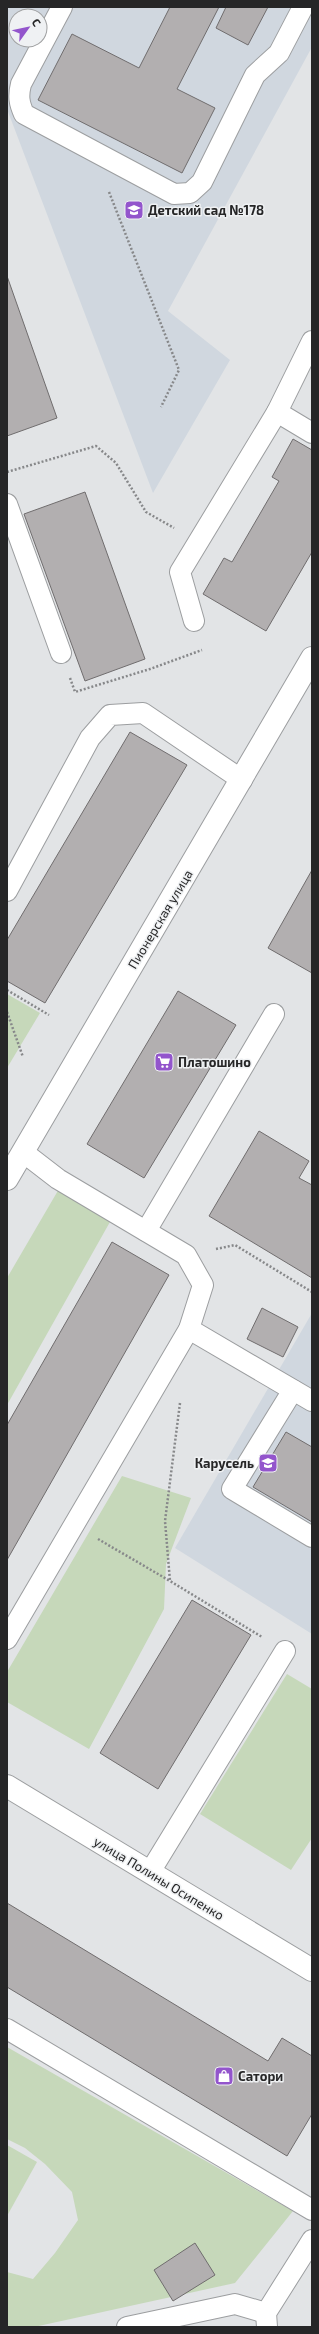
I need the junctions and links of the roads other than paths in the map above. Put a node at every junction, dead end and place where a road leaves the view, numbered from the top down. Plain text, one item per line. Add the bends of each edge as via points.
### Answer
1 (62, 7) edge
2 (303, 7) edge
3 (312, 341) edge
4 (276, 412) junction
5 (312, 433) edge
6 (7, 504) edge
7 (194, 621) dead end
8 (61, 653) road end
9 (312, 658) edge
10 (242, 780) junction
11 (7, 891) edge
12 (274, 1014) dead end
13 (15, 1146) edge
14 (7, 1179) edge
15 (146, 1231) junction
16 (189, 1329) junction
17 (293, 1390) junction
18 (312, 1401) edge
19 (312, 1537) edge
20 (7, 1640) edge
21 (285, 1651) road end
22 (7, 1786) edge
23 (150, 1872) junction
24 (312, 1970) edge
25 (7, 2029) edge
26 (312, 2210) edge
27 (312, 2240) edge
28 (266, 2320) edge
29 (127, 2327) edge

1 - 2 lane via 21,84 18,94 24,114 174,194 190,193 202,182 255,75 279,52
3 - 4 lane
4 - 5 lane
4 - 7 lane via 180,572
6 - 8 lane
9 - 10 street, Пионерская улица
10 - 11 lane via 143,713 110,715 90,738
10 - 13 street, Пионерская улица
12 - 15 lane
13 - 14 street, Пионерская улица
13 - 15 lane via 58,1180
15 - 16 lane via 186,1256 203,1286
16 - 17 lane
16 - 20 lane
17 - 18 lane
17 - 19 lane via 232,1489
21 - 23 lane
22 - 23 street, улица Полины Осипенко
23 - 24 street, улица Полины Осипенко
25 - 26 lane
27 - 28 lane
28 - 29 lane via 235,2304

